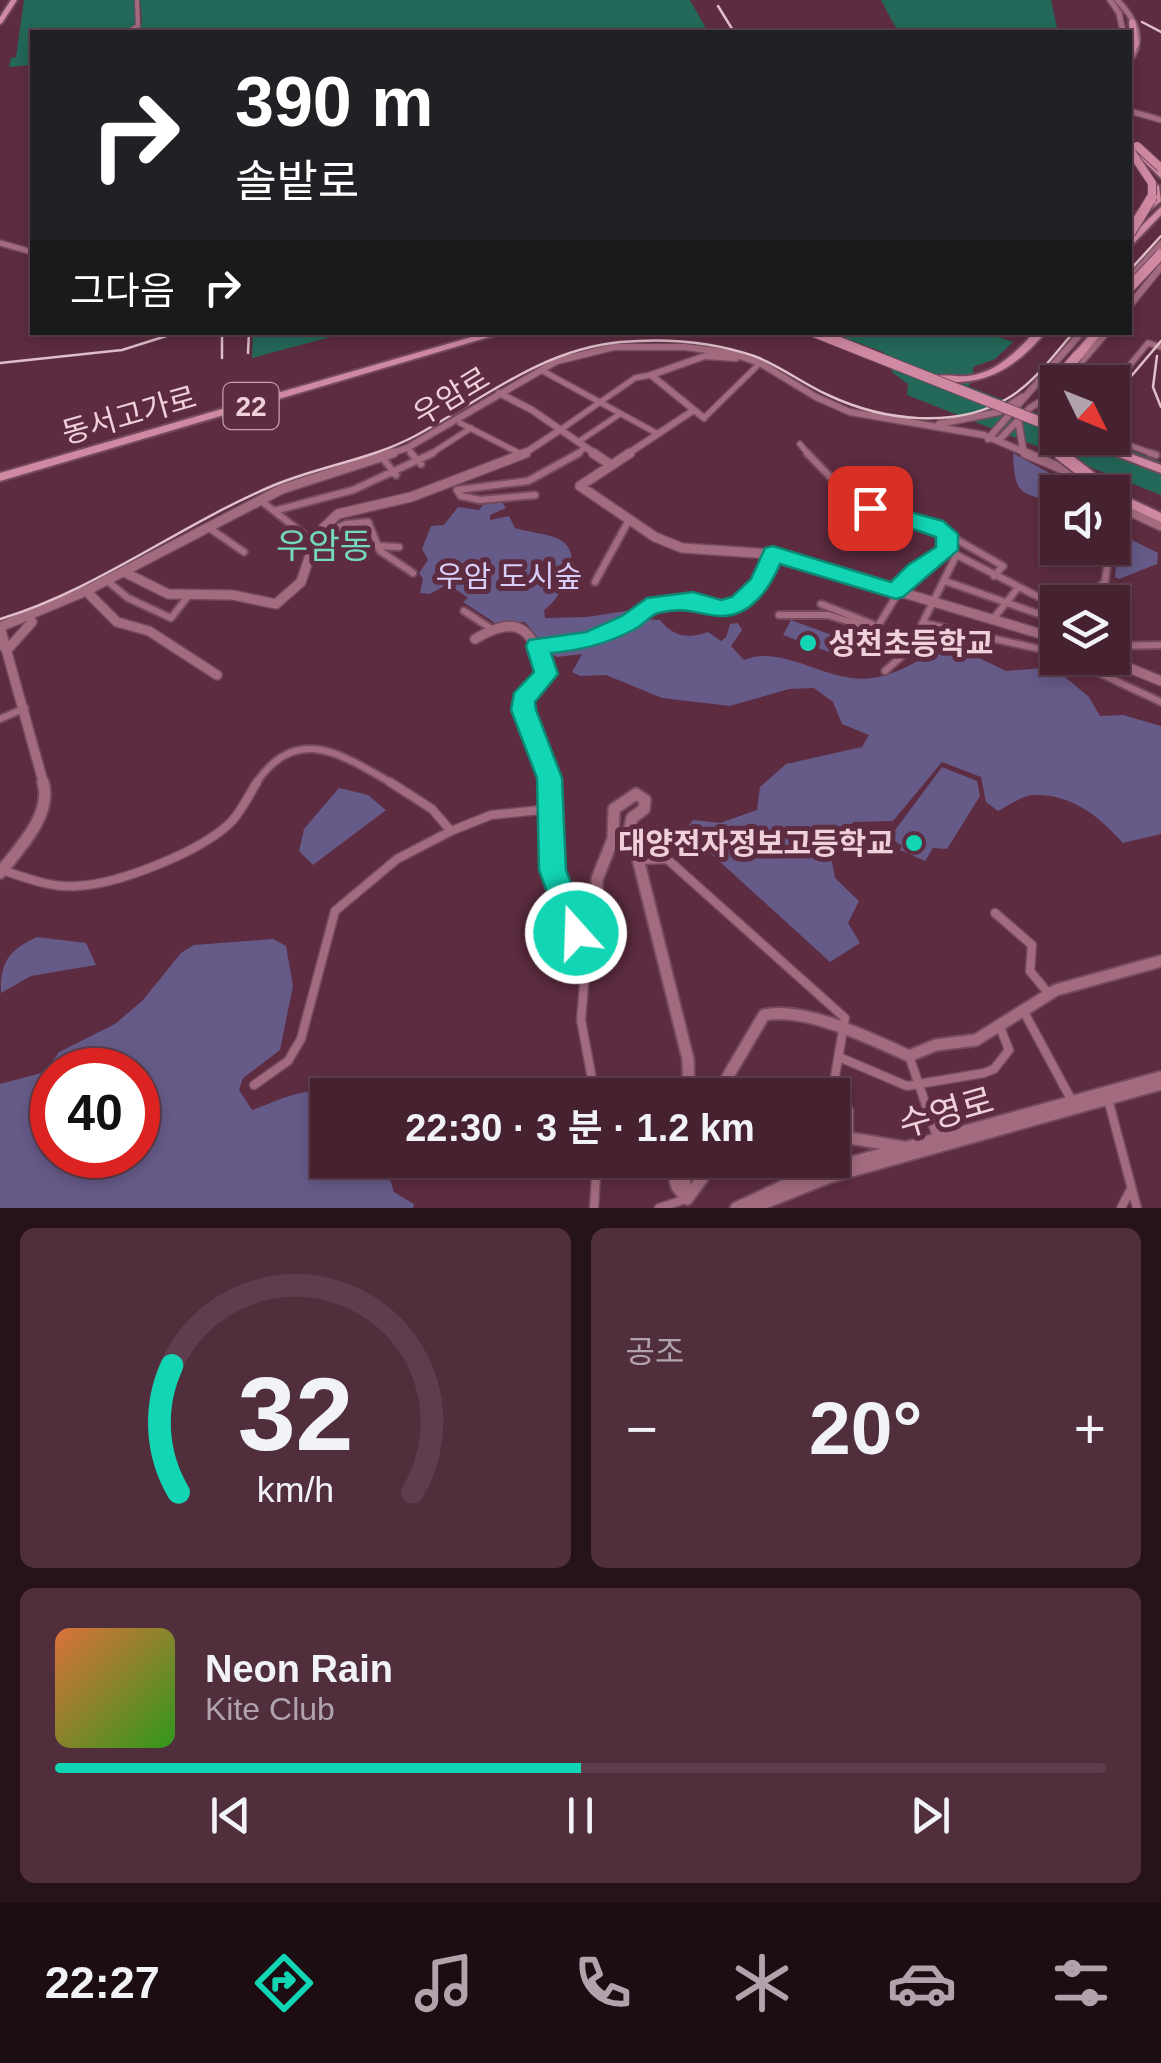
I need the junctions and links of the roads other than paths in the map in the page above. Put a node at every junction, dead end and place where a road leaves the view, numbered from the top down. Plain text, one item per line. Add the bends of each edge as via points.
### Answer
1 (11, 0) edge
2 (137, 0) edge
3 (1114, 0) edge
4 (0, 14) edge
5 (1132, 21) joint
6 (0, 22) edge
7 (130, 30) dead end
8 (1124, 30) edge
9 (1132, 48) edge
10 (1132, 111) edge
11 (1161, 118) edge
12 (1132, 145) edge
13 (1132, 146) edge
14 (1132, 160) edge
15 (1160, 178) edge
16 (1161, 207) edge
17 (1132, 223) edge
18 (1132, 234) edge
19 (1132, 235) edge
20 (0, 243) edge
21 (30, 251) edge
22 (1160, 255) edge
23 (1132, 276) edge
24 (1132, 289) edge
25 (1132, 302) edge
26 (478, 335) edge
27 (490, 335) edge
28 (811, 335) edge
29 (822, 335) edge
30 (833, 335) edge
31 (834, 335) edge
32 (1034, 335) edge
33 (1034, 335) edge
34 (1088, 338) edge
35 (1161, 347) edge
36 (736, 358) junction
37 (1073, 365) edge
38 (1130, 365) edge
39 (757, 366) junction
40 (542, 371) junction
41 (651, 375) junction
42 (502, 394) junction
43 (1040, 398) edge
44 (600, 403) junction
45 (1023, 405) junction
46 (694, 410) junction
47 (620, 414) junction
48 (704, 418) joint
49 (1018, 419) junction
50 (1040, 420) edge
51 (1040, 420) edge
52 (460, 423) junction
53 (926, 426) junction
54 (471, 428) junction
55 (560, 430) junction
56 (658, 434) junction
57 (996, 437) junction
58 (800, 444) dead end
59 (581, 445) junction
60 (1024, 448) junction
61 (1130, 448) edge
62 (1161, 448) edge
63 (410, 451) junction
64 (1130, 452) edge
65 (1130, 453) edge
66 (522, 455) junction
67 (384, 461) junction
68 (1160, 462) edge
69 (421, 464) junction
70 (611, 465) junction
71 (0, 475) edge
72 (396, 475) junction
73 (1068, 475) edge
74 (1074, 475) edge
75 (1084, 475) edge
76 (535, 495) dead end
77 (262, 501) junction
78 (1130, 506) edge
79 (274, 511) junction
80 (629, 520) junction
81 (1161, 521) edge
82 (212, 530) junction
83 (947, 534) junction
84 (311, 540) junction
85 (377, 546) junction
86 (399, 547) dead end
87 (947, 550) junction
88 (244, 552) dead end
89 (773, 554) junction
90 (956, 556) junction
91 (126, 573) junction
92 (412, 573) dead end
93 (994, 576) junction
94 (594, 582) dead end
95 (944, 582) junction
96 (111, 584) junction
97 (1018, 589) junction
98 (896, 591) junction
99 (90, 595) junction
100 (189, 596) junction
101 (1040, 599) edge
102 (820, 604) dead end
103 (934, 604) junction
104 (1005, 604) junction
105 (464, 611) dead end
106 (1040, 615) edge
107 (779, 616) dead end
108 (992, 620) junction
109 (32, 622) junction
110 (923, 623) junction
111 (490, 628) junction
112 (879, 629) junction
113 (0, 630) edge
114 (1040, 634) edge
115 (475, 638) dead end
116 (914, 641) junction
117 (1161, 645) edge
118 (537, 646) junction
119 (1130, 646) edge
120 (4, 647) edge
121 (1040, 649) edge
122 (978, 652) dead end
123 (1130, 668) edge
124 (885, 670) dead end
125 (216, 675) dead end
126 (1103, 675) edge
127 (1161, 681) edge
128 (1161, 702) edge
129 (25, 708) junction
130 (0, 718) edge
131 (550, 809) junction
132 (451, 831) junction
133 (640, 860) junction
134 (1, 871) edge
135 (996, 913) dead end
136 (576, 933) junction
137 (1160, 962) edge
138 (1050, 994) junction
139 (1024, 1012) junction
140 (1000, 1027) junction
141 (843, 1030) junction
142 (909, 1056) junction
143 (839, 1058) junction
144 (592, 1078) edge
145 (689, 1078) edge
146 (726, 1078) edge
147 (835, 1078) edge
148 (1161, 1081) edge
149 (254, 1085) dead end
150 (919, 1085) junction
151 (1108, 1099) junction
152 (1072, 1101) junction
153 (850, 1135) edge
154 (938, 1138) junction
155 (906, 1151) junction
156 (596, 1178) edge
157 (675, 1178) edge
158 (685, 1178) edge
159 (702, 1178) edge
160 (1132, 1188) junction
161 (687, 1199) junction
162 (594, 1208) edge
163 (659, 1208) edge
164 (736, 1208) edge
165 (752, 1208) edge
166 (1121, 1208) edge
167 (1137, 1208) edge

1 - 4 highway
1 - 6 highway
2 - 7 street via 138,26
3 - 5 main road
3 - 8 main road
5 - 9 highway
10 - 11 main road
12 - 15 highway, bridge
13 - 18 highway, bridge via 1158,192
14 - 15 main road
15 - 17 highway via 1158,200
16 - 19 highway
20 - 21 street
22 - 23 main road via 1147,258
22 - 24 highway, bridge
22 - 25 main road
26 - 71 highway, 동서고가로 / 22
27 - 71 highway, 동서고가로 / 22
28 - 32 highway, bridge via 894,368 948,380 1001,371
29 - 50 highway, bridge
30 - 51 highway, bridge
31 - 33 highway, bridge via 928,372 958,374 1000,365
34 - 37 main road, bridge
34 - 45 main road via 1045,373
34 - 74 highway, bridge via 1036,399 1037,430
34 - 75 highway, bridge via 1044,400 1044,430
35 - 38 street via 1148,343
36 - 39 main road, 우암로
36 - 40 main road, 우암로 via 676,349 614,350
36 - 41 main road via 705,356
39 - 48 street
39 - 57 main road, 우암로 via 837,411 876,423
40 - 42 main road, 우암로
40 - 44 street
40 - 53 main road, 우암로 via 570,355 614,347 716,350 760,363 850,412
41 - 44 street via 635,378
41 - 46 main road
42 - 52 main road, 우암로
42 - 55 main road
42 - 77 main road, 우암로 via 407,448
43 - 45 main road
44 - 47 street
44 - 55 street
45 - 49 main road, bridge
45 - 53 main road
45 - 57 main road
46 - 48 main road
46 - 56 main road
47 - 56 street
47 - 59 street
49 - 57 main road
49 - 60 main road
52 - 54 street
52 - 63 main road, 우암로
53 - 57 main road, 우암로
54 - 66 street
54 - 69 street
55 - 59 main road
55 - 66 main road
56 - 70 main road
57 - 60 main road, 우암로
58 - 83 street via 834,486 876,510
59 - 70 main road
59 - 76 street via 526,482 456,490 480,500
60 - 73 main road
60 - 81 main road, 우암로
61 - 68 street
62 - 68 street
63 - 67 main road, 우암로
63 - 69 street, 우암로
64 - 68 highway
65 - 68 highway
66 - 84 main road via 408,498 340,513
67 - 72 street
67 - 77 main road, 우암로
69 - 72 street
70 - 80 main road via 580,486
72 - 79 street via 346,495
77 - 79 street
77 - 82 main road, 우암로
77 - 91 main road, 우암로
78 - 81 highway
79 - 84 street
80 - 89 main road via 682,548
80 - 94 street
82 - 88 street
82 - 91 main road, 우암로
83 - 87 street
83 - 93 street via 1003,566
84 - 85 street via 368,522
84 - 100 main road via 304,581 276,604 233,594
85 - 86 street
85 - 92 street
87 - 90 street
87 - 98 street
89 - 98 main road
89 - 118 main road via 761,583 740,602 721,608 693,600 647,606 630,622 590,640
90 - 93 street
90 - 95 street
91 - 96 main road, 우암로
91 - 100 main road via 168,594
91 - 113 main road, 우암로
93 - 97 street
95 - 103 street
95 - 104 street
96 - 99 main road, 우암로
96 - 100 street via 171,618
97 - 101 street
97 - 104 street
98 - 103 main road
98 - 112 street
99 - 109 main road, 우암로
99 - 125 main road via 116,622 149,631
102 - 112 street
103 - 108 main road
103 - 110 street
104 - 106 street
104 - 108 street
105 - 111 street
107 - 112 street via 828,615
108 - 114 main road
109 - 113 main road, 우암로
109 - 120 main road
110 - 116 street
110 - 121 street
111 - 115 main road
111 - 118 main road via 522,627
112 - 116 street
113 - 120 main road
116 - 122 street
116 - 124 street
117 - 119 street
118 - 131 main road via 546,674 522,700 550,778
120 - 129 main road
123 - 127 main road
126 - 128 street
129 - 130 street
129 - 134 main road via 44,806
131 - 132 street via 491,815
131 - 136 main road via 553,870
132 - 134 street via 438,811 367,768 303,748 272,761 230,824 186,850 90,885
132 - 149 street via 397,859 335,911 301,1039 288,1060
133 - 136 street via 630,827 645,800 636,794 614,809 613,839 597,879 596,927
133 - 141 street via 667,859 845,1018
133 - 145 street
135 - 138 street via 1032,945 1030,972
136 - 144 street
137 - 138 main road
138 - 139 main road
139 - 140 main road
139 - 152 street
140 - 142 main road via 976,1040
140 - 150 street via 1009,1050 994,1068
141 - 142 main road
141 - 143 street
141 - 146 main road via 780,1011 764,1015
142 - 150 street, 수영로
143 - 147 street
143 - 150 street via 890,1081
148 - 151 main road, 수영로
148 - 152 main road, 수영로
150 - 154 street, 수영로
151 - 155 main road, 수영로
151 - 160 street
152 - 154 main road, 수영로
153 - 155 street
154 - 155 main road, 수영로
155 - 164 main road, 수영로 via 789,1182
155 - 165 main road, 수영로
156 - 162 street
157 - 161 main road
158 - 161 main road
159 - 161 main road
160 - 166 street
160 - 167 street
161 - 163 street

